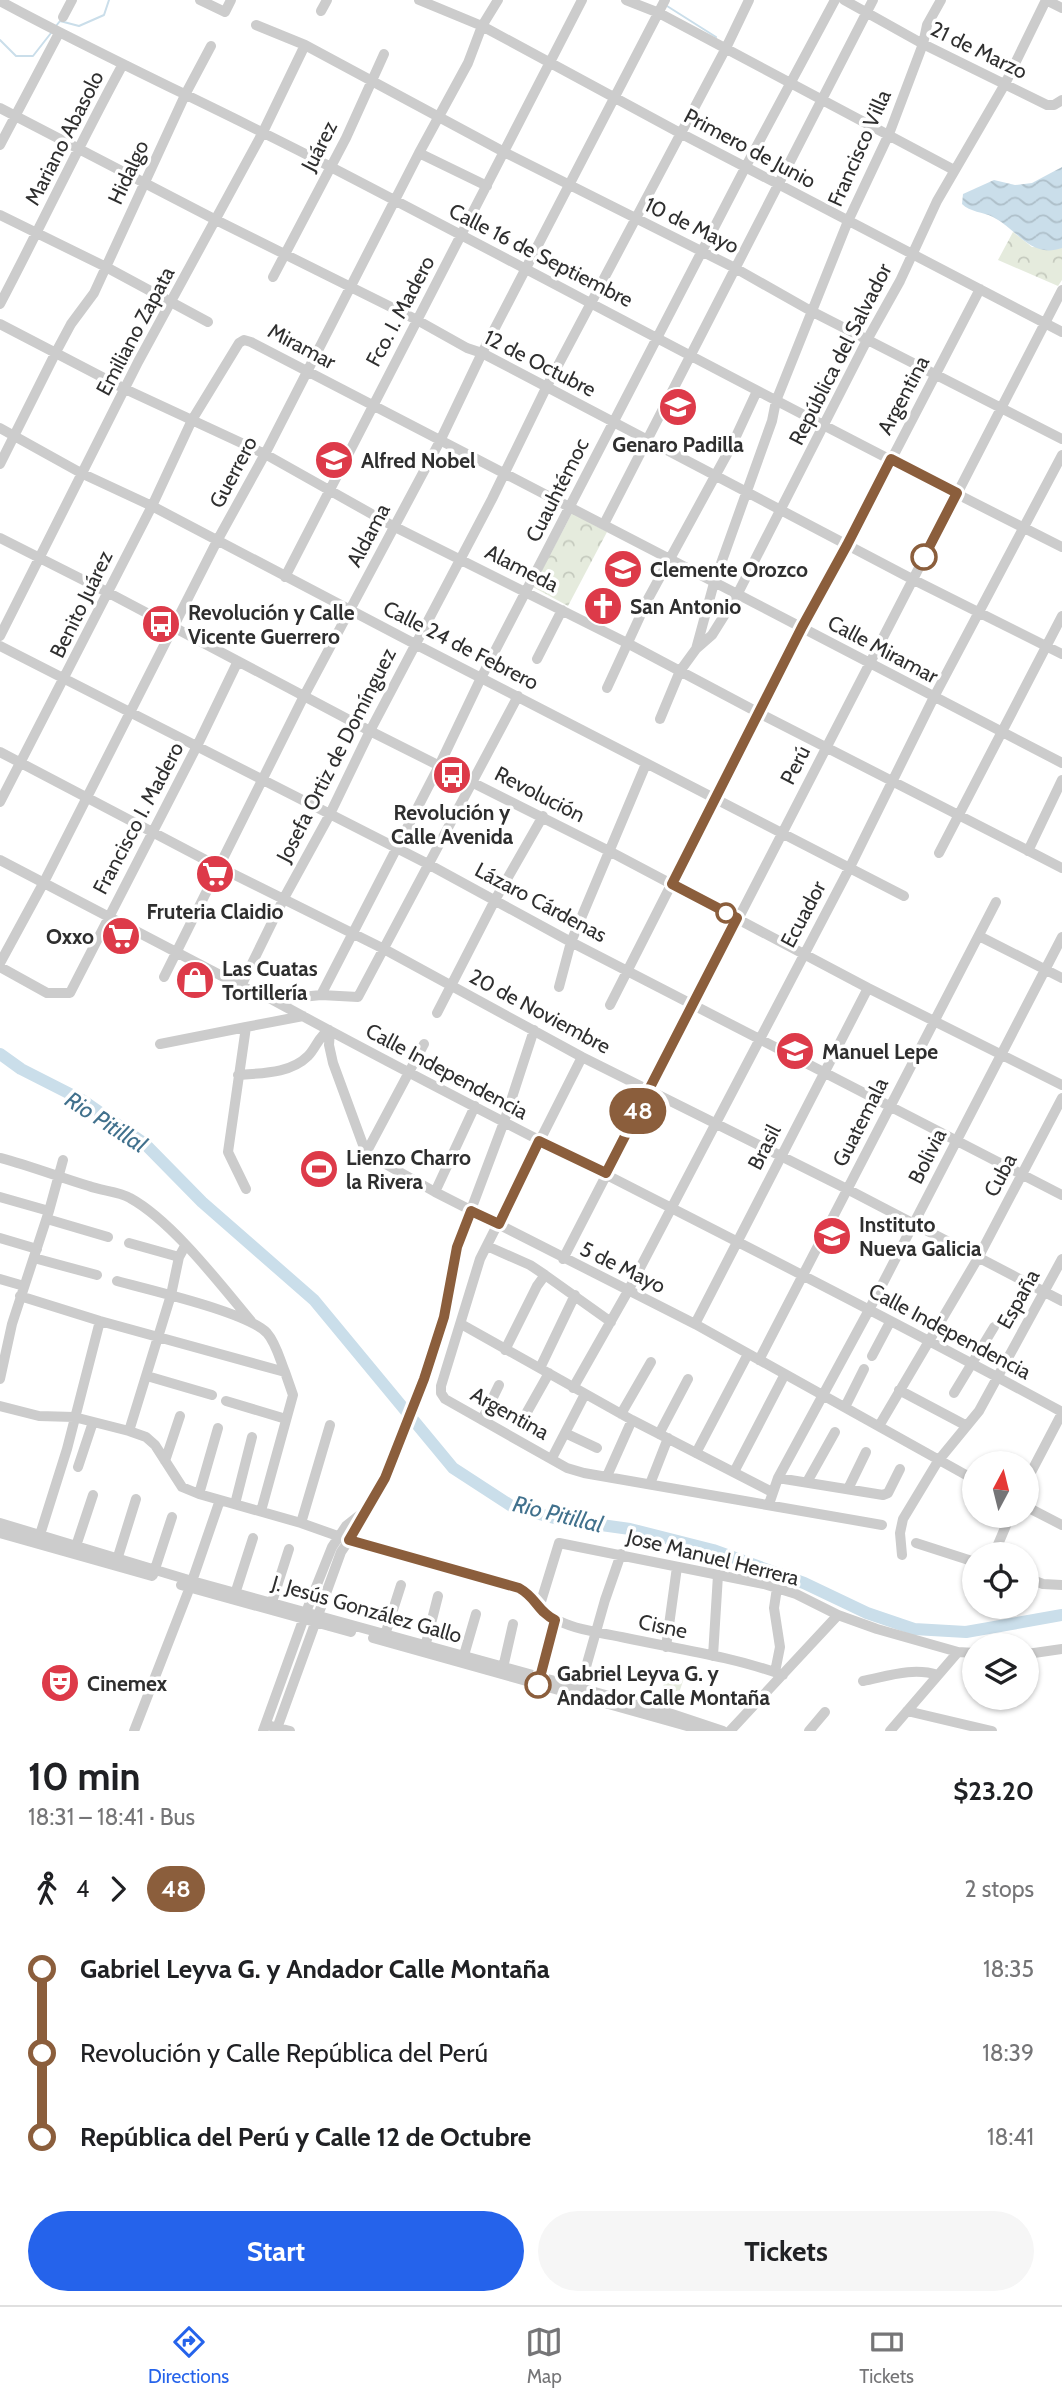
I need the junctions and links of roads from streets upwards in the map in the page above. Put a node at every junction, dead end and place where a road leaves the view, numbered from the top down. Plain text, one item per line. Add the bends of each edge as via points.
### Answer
1 (72, 0) edge
2 (200, 0) edge
3 (231, 0) edge
4 (327, 0) edge
5 (419, 0) edge
6 (498, 0) edge
7 (582, 0) edge
8 (626, 0) edge
9 (665, 0) edge
10 (749, 0) edge
11 (835, 0) edge
12 (844, 0) edge
13 (873, 0) edge
14 (941, 0) edge
15 (1046, 0) edge
16 (0, 1) edge
17 (1062, 8) edge
18 (321, 11) dead end
19 (659, 13) junction
20 (867, 13) junction
21 (63, 18) dead end
22 (256, 26) dead end
23 (482, 26) junction
24 (54, 30) junction
25 (923, 44) junction
26 (305, 45) junction
27 (211, 46) dead end
28 (726, 48) junction
29 (384, 54) dead end
30 (550, 62) junction
31 (123, 64) junction
32 (371, 82) junction
33 (791, 83) junction
34 (1005, 84) junction
35 (186, 93) junction
36 (614, 98) junction
37 (820, 100) junction
38 (1062, 100) edge
39 (0, 108) edge
40 (17, 116) junction
41 (439, 117) junction
42 (262, 132) junction
43 (680, 134) junction
44 (889, 134) junction
45 (0, 145) edge
46 (78, 148) junction
47 (504, 152) junction
48 (419, 153) junction
49 (331, 167) junction
50 (745, 167) junction
51 (954, 170) junction
52 (145, 181) junction
53 (777, 185) junction
54 (570, 186) junction
55 (487, 187) junction
56 (395, 202) junction
57 (0, 215) edge
58 (635, 218) junction
59 (216, 220) junction
60 (848, 221) junction
61 (38, 232) junction
62 (461, 236) junction
63 (702, 252) junction
64 (285, 254) junction
65 (912, 254) junction
66 (106, 267) junction
67 (735, 268) junction
68 (527, 270) junction
69 (273, 277) dead end
70 (350, 288) junction
71 (979, 289) junction
72 (1062, 290) edge
73 (171, 303) junction
74 (593, 303) junction
75 (0, 304) edge
76 (811, 311) junction
77 (417, 320) junction
78 (208, 322) dead end
79 (1044, 323) junction
80 (0, 324) edge
81 (1062, 332) edge
82 (658, 337) junction
83 (867, 340) junction
84 (56, 352) junction
85 (482, 353) junction
86 (690, 355) junction
87 (307, 371) junction
88 (936, 374) junction
89 (546, 388) junction
90 (125, 389) junction
91 (757, 391) junction
92 (776, 401) junction
93 (372, 405) junction
94 (1003, 407) junction
95 (192, 420) junction
96 (614, 422) junction
97 (824, 426) junction
98 (0, 428) edge
99 (15, 436) junction
100 (646, 439) junction
101 (1062, 439) edge
102 (440, 441) junction
103 (463, 452) joint
104 (265, 454) junction
105 (1062, 455) edge
106 (891, 459) junction
107 (0, 464) edge
108 (81, 473) junction
109 (505, 473) junction
110 (715, 476) junction
111 (330, 489) junction
112 (746, 492) junction
113 (957, 493) junction
114 (152, 506) junction
115 (570, 506) junction
116 (782, 510) junction
117 (604, 524) junction
118 (393, 526) junction
119 (1023, 528) junction
120 (0, 538) edge
121 (217, 541) junction
122 (847, 545) junction
123 (1062, 547) edge
124 (39, 558) junction
125 (459, 558) junction
126 (671, 559) junction
127 (285, 577) junction
128 (912, 579) junction
129 (714, 583) junction
130 (107, 592) junction
131 (526, 592) junction
132 (737, 595) junction
133 (350, 610) junction
134 (562, 610) junction
135 (980, 612) junction
136 (1062, 616) edge
137 (174, 627) junction
138 (802, 627) junction
139 (0, 636) edge
140 (415, 644) junction
141 (629, 644) junction
142 (0, 646) edge
143 (1046, 646) junction
144 (695, 649) junction
145 (1062, 654) edge
146 (537, 659) dead end
147 (239, 661) junction
148 (869, 662) junction
149 (680, 671) junction
150 (65, 678) junction
151 (481, 678) junction
152 (607, 688) dead end
153 (304, 696) junction
154 (518, 696) junction
155 (934, 697) junction
156 (131, 712) junction
157 (759, 713) junction
158 (660, 719) dead end
159 (370, 731) junction
160 (1001, 731) junction
161 (198, 746) junction
162 (825, 747) junction
163 (0, 752) edge
164 (21, 763) junction
165 (1062, 763) edge
166 (440, 764) junction
167 (646, 764) junction
168 (261, 780) junction
169 (1062, 780) edge
170 (472, 781) junction
171 (892, 781) junction
172 (86, 796) junction
173 (716, 798) junction
174 (0, 802) edge
175 (958, 814) junction
176 (330, 816) junction
177 (543, 816) junction
178 (153, 832) junction
179 (783, 832) junction
180 (397, 849) junction
181 (609, 850) junction
182 (1028, 851) junction
183 (939, 853) dead end
184 (0, 860) edge
185 (428, 864) junction
186 (219, 867) junction
187 (850, 867) junction
188 (1062, 868) edge
189 (44, 882) junction
190 (672, 884) junction
191 (904, 896) dead end
192 (284, 898) junction
193 (495, 900) junction
194 (996, 902) dead end
195 (108, 917) junction
196 (737, 918) junction
197 (353, 933) junction
198 (979, 936) junction
199 (1062, 937) edge
200 (571, 942) junction
201 (384, 949) junction
202 (176, 952) junction
203 (804, 953) junction
204 (0, 965) edge
205 (628, 970) junction
206 (1045, 970) junction
207 (164, 977) dead end
208 (1062, 978) edge
209 (452, 985) junction
210 (241, 986) junction
211 (559, 987) dead end
212 (868, 988) junction
213 (321, 995) junction
214 (273, 1000) junction
215 (693, 1004) junction
216 (610, 1005) dead end
217 (437, 1013) dead end
218 (303, 1016) junction
219 (934, 1021) junction
220 (246, 1027) junction
221 (534, 1030) junction
222 (329, 1031) junction
223 (759, 1039) junction
224 (160, 1044) dead end
225 (424, 1044) dead end
226 (1001, 1055) junction
227 (582, 1057) junction
228 (409, 1072) junction
229 (825, 1072) junction
230 (238, 1075) junction
231 (1062, 1086) edge
232 (649, 1090) junction
233 (1062, 1098) edge
234 (890, 1105) junction
235 (475, 1106) junction
236 (504, 1122) junction
237 (714, 1124) junction
238 (956, 1140) junction
239 (539, 1141) junction
240 (366, 1153) junction
241 (780, 1156) junction
242 (1, 1158) edge
243 (63, 1160) dead end
244 (606, 1173) junction
245 (1022, 1174) junction
246 (59, 1175) junction
247 (246, 1189) dead end
248 (847, 1189) junction
249 (435, 1192) junction
250 (1062, 1195) edge
251 (0, 1197) edge
252 (670, 1208) junction
253 (471, 1211) junction
254 (48, 1215) junction
255 (499, 1224) junction
256 (914, 1224) junction
257 (108, 1237) dead end
258 (0, 1238) edge
259 (738, 1242) junction
260 (129, 1243) dead end
261 (186, 1246) junction
262 (486, 1246) junction
263 (35, 1253) junction
264 (179, 1257) junction
265 (978, 1258) junction
266 (563, 1259) junction
267 (1062, 1259) edge
268 (97, 1275) dead end
269 (545, 1275) junction
270 (803, 1275) junction
271 (0, 1279) edge
272 (117, 1281) dead end
273 (22, 1291) junction
274 (628, 1292) junction
275 (1044, 1292) junction
276 (575, 1295) junction
277 (171, 1296) junction
278 (1062, 1301) edge
279 (869, 1310) junction
280 (0, 1321) edge
281 (100, 1321) junction
282 (251, 1321) junction
283 (611, 1322) junction
284 (890, 1322) junction
285 (12, 1324) junction
286 (461, 1324) junction
287 (695, 1324) junction
288 (994, 1327) dead end
289 (159, 1337) junction
290 (929, 1343) junction
291 (505, 1350) junction
292 (748, 1354) junction
293 (872, 1356) dead end
294 (759, 1360) junction
295 (1, 1362) edge
296 (651, 1362) dead end
297 (971, 1364) junction
298 (864, 1369) dead end
299 (544, 1371) junction
300 (285, 1372) junction
301 (785, 1374) junction
302 (147, 1376) junction
303 (997, 1377) junction
304 (0, 1379) edge
305 (688, 1379) dead end
306 (499, 1385) dead end
307 (573, 1388) junction
308 (899, 1390) junction
309 (954, 1393) dead end
310 (585, 1394) junction
311 (212, 1395) dead end
312 (823, 1395) junction
313 (226, 1401) dead end
314 (0, 1406) edge
315 (845, 1407) junction
316 (527, 1412) dead end
317 (1062, 1413) edge
318 (621, 1414) junction
319 (180, 1416) dead end
320 (74, 1418) junction
321 (286, 1419) junction
322 (482, 1420) junction
323 (632, 1420) junction
324 (93, 1422) junction
325 (330, 1425) dead end
326 (879, 1426) junction
327 (967, 1426) junction
328 (218, 1428) dead end
329 (129, 1431) junction
330 (835, 1432) dead end
331 (565, 1433) junction
332 (664, 1436) junction
333 (252, 1437) dead end
334 (597, 1448) dead end
335 (866, 1452) dead end
336 (696, 1453) junction
337 (1040, 1455) edge
338 (552, 1458) junction
339 (164, 1461) junction
340 (938, 1461) junction
341 (78, 1467) dead end
342 (900, 1469) dead end
343 (734, 1472) junction
344 (962, 1473) edge
345 (607, 1476) junction
346 (778, 1478) junction
347 (807, 1482) junction
348 (650, 1484) junction
349 (848, 1489) junction
350 (772, 1493) junction
351 (199, 1494) junction
352 (93, 1495) dead end
353 (136, 1499) dead end
354 (220, 1500) junction
355 (235, 1504) junction
356 (769, 1504) junction
357 (261, 1511) junction
358 (1040, 1514) edge
359 (172, 1517) dead end
360 (0, 1522) edge
361 (301, 1523) junction
362 (882, 1525) dead end
363 (1062, 1525) edge
364 (0, 1533) edge
365 (253, 1538) dead end
366 (343, 1538) junction
367 (39, 1539) junction
368 (916, 1543) dead end
369 (289, 1549) dead end
370 (74, 1550) junction
371 (621, 1554) junction
372 (902, 1555) dead end
373 (962, 1558) edge
374 (116, 1562) junction
375 (677, 1567) junction
376 (153, 1573) junction
377 (718, 1575) junction
378 (1039, 1582) edge
379 (191, 1584) junction
380 (401, 1585) dead end
381 (1062, 1585) edge
382 (777, 1588) junction
383 (234, 1596) junction
384 (438, 1596) dead end
385 (272, 1602) junction
386 (539, 1608) junction
387 (476, 1614) dead end
388 (838, 1615) junction
389 (310, 1617) junction
390 (555, 1620) junction
391 (513, 1624) dead end
392 (596, 1633) junction
393 (384, 1637) junction
394 (666, 1647) junction
395 (425, 1649) junction
396 (1062, 1649) edge
397 (958, 1652) junction
398 (962, 1652) edge
399 (1039, 1652) edge
400 (713, 1656) junction
401 (462, 1660) junction
402 (503, 1671) junction
403 (779, 1673) junction
404 (938, 1675) junction
405 (539, 1681) junction
406 (863, 1681) dead end
407 (579, 1692) junction
408 (907, 1711) junction
409 (825, 1712) dead end
410 (264, 1727) edge
411 (687, 1728) edge
412 (968, 1728) edge
413 (276, 1729) edge
414 (134, 1731) edge
415 (290, 1731) edge
416 (705, 1731) edge
417 (723, 1731) edge
418 (730, 1731) edge
419 (809, 1731) edge
420 (890, 1731) edge
421 (992, 1731) edge

1 - 21 street
2 - 3 street via 225,12
4 - 18 street
5 - 23 street, Primero de Junio
6 - 23 street, Guerrero
7 - 30 street, Fco. I. Madero
8 - 19 street
9 - 19 street, Aldama
10 - 28 street, Josefa Ortiz de Domínguez
11 - 33 street, Cuauhtémoc
12 - 20 street, 21 de Marzo
13 - 20 street
14 - 25 street, Francisco Villa
15 - 17 street
15 - 34 street, República del Salvador
16 - 24 street, Calle 16 de Septiembre
19 - 28 street
19 - 36 street, Aldama
20 - 25 street, 21 de Marzo
20 - 37 street
22 - 26 street, 10 de Mayo
23 - 30 street, Primero de Junio
23 - 41 street, Guerrero
24 - 31 street, Calle 16 de Septiembre
24 - 40 street
25 - 34 street, 21 de Marzo
25 - 44 street, Francisco Villa
26 - 32 street, 10 de Mayo
26 - 42 street, Emiliano Zapata
27 - 35 street, Hidalgo
28 - 33 street
28 - 43 street, Josefa Ortiz de Domínguez
29 - 32 street, Juárez
30 - 36 street, Primero de Junio
30 - 47 street, Fco. I. Madero
31 - 35 street, Calle 16 de Septiembre
31 - 46 street, Mariano Abasolo
32 - 41 street, 10 de Mayo
32 - 49 street, Juárez
33 - 37 street
33 - 50 street, Cuauhtémoc
34 - 38 street, 21 de Marzo via 1047,105
34 - 51 street, República del Salvador
35 - 42 street, Calle 16 de Septiembre
35 - 52 street, Hidalgo
36 - 43 street, Primero de Junio
36 - 54 street, Aldama
37 - 44 street
37 - 53 street
39 - 40 street, 12 de Octubre
40 - 45 street
40 - 46 street, 12 de Octubre
41 - 47 street, 10 de Mayo
41 - 48 street, Guerrero
42 - 49 street, Calle 16 de Septiembre
42 - 59 street, Emiliano Zapata
43 - 50 street, Primero de Junio
43 - 58 street, Josefa Ortiz de Domínguez
44 - 51 street
44 - 60 street, Francisco Villa
46 - 52 street, 12 de Octubre
46 - 61 street, Mariano Abasolo
47 - 54 street, 10 de Mayo
47 - 55 street, Fco. I. Madero
48 - 55 street
48 - 56 street, Guerrero
49 - 56 street, Calle 16 de Septiembre
49 - 64 street, Juárez
50 - 53 street, Primero de Junio
50 - 63 street, Cuauhtémoc
51 - 65 street, República del Salvador
52 - 59 street, 12 de Octubre
52 - 66 street, Hidalgo
53 - 60 street, Primero de Junio
53 - 67 street
54 - 58 street, 10 de Mayo
54 - 68 street, Aldama
55 - 62 street, Fco. I. Madero
56 - 62 street, Calle 16 de Septiembre
56 - 70 street, Guerrero
57 - 61 street
58 - 63 street, 10 de Mayo
58 - 74 street, Josefa Ortiz de Domínguez
59 - 64 street, 12 de Octubre
59 - 73 street, Emiliano Zapata
60 - 65 street, Primero de Junio
60 - 76 street, Francisco Villa
61 - 66 street
61 - 75 street, Mariano Abasolo
62 - 68 street, Calle 16 de Septiembre
62 - 77 street, Fco. I. Madero
63 - 67 street, 10 de Mayo
63 - 82 street, Cuauhtémoc
64 - 69 street, Juárez
64 - 70 street, 12 de Octubre
65 - 71 street, Primero de Junio
65 - 83 street, República del Salvador
66 - 73 street
66 - 84 street, Hidalgo
67 - 76 street, 10 de Mayo
67 - 86 street
68 - 74 street, Calle 16 de Septiembre
68 - 85 street, Aldama
70 - 77 street, 12 de Octubre
70 - 87 street, Guerrero
71 - 79 street, Primero de Junio
71 - 88 street, Argentina
72 - 79 street, Perú
73 - 78 street
73 - 90 street, Emiliano Zapata
74 - 82 street, Calle 16 de Septiembre
74 - 89 street, Josefa Ortiz de Domínguez
76 - 83 street, 10 de Mayo
76 - 92 street, Francisco Villa
77 - 85 street, 12 de Octubre
77 - 93 street, Fco. I. Madero
79 - 81 street, Primero de Junio
79 - 94 street, Perú
80 - 84 street, Alameda
82 - 86 street, Calle 16 de Septiembre
82 - 96 street, Cuauhtémoc
83 - 88 street, 10 de Mayo
83 - 97 street, República del Salvador
84 - 90 street, Alameda
84 - 99 street, Hidalgo
85 - 89 street, 12 de Octubre
85 - 102 street, Aldama
86 - 91 street, Calle 16 de Septiembre
86 - 100 street
87 - 93 street, Miramar
87 - 95 street, Miramar via 241,341
87 - 104 street, Guerrero
88 - 94 street, 10 de Mayo
88 - 106 street, Argentina
89 - 96 street, 12 de Octubre
89 - 109 street, Josefa Ortiz de Domínguez
90 - 95 street, Alameda
90 - 108 street, Emiliano Zapata
91 - 92 street, Calle 16 de Septiembre
91 - 110 street
92 - 97 street, Calle 16 de Septiembre
92 - 112 street, Francisco Villa
93 - 102 street, Miramar
93 - 111 street, Fco. I. Madero
94 - 101 street, 10 de Mayo
94 - 113 street, Perú
95 - 104 street, Alameda
95 - 114 street, Benito Juárez
96 - 100 street, 12 de Octubre
96 - 115 street, Cuauhtémoc
97 - 106 street, Calle 16 de Septiembre
97 - 116 street, República del Salvador
98 - 99 street, Calle 24 de Febrero
99 - 107 street, Hidalgo
99 - 108 street, Calle 24 de Febrero
100 - 110 street, 12 de Octubre
100 - 117 street
102 - 103 street, Miramar
102 - 118 street, Aldama
103 - 109 street, Calle Miramar
104 - 111 street, Alameda
104 - 121 street, Guerrero
105 - 119 street, Ecuador
106 - 113 street, Calle 16 de Septiembre
106 - 122 street, Argentina
108 - 114 street, Calle 24 de Febrero
108 - 124 street, Emiliano Zapata
109 - 115 street, Calle Miramar
109 - 125 street, Josefa Ortiz de Domínguez
110 - 112 street, 12 de Octubre
110 - 126 street
111 - 118 street, Alameda
111 - 127 street, Fco. I. Madero
112 - 116 street, 12 de Octubre
112 - 129 street, Francisco Villa
113 - 119 street, Calle 16 de Septiembre
113 - 128 street, Perú
114 - 121 street, Calle 24 de Febrero
114 - 130 street, Benito Juárez
115 - 117 street, Calle Miramar
115 - 131 street, Cuauhtémoc
116 - 122 street, 12 de Octubre
116 - 132 street, República del Salvador
117 - 126 street, Calle Miramar
118 - 125 street, Alameda
118 - 133 street, Aldama
119 - 123 street, Calle 16 de Septiembre
119 - 135 street, Ecuador
120 - 124 street, Revolución
121 - 127 street, Calle 24 de Febrero
121 - 137 street, Guerrero
122 - 128 street, 12 de Octubre
122 - 138 street, Argentina
124 - 130 street, Revolución
124 - 139 street, Emiliano Zapata
125 - 131 street, Alameda
125 - 140 street, Josefa Ortiz de Domínguez
126 - 129 street, Calle Miramar
126 - 141 street
127 - 133 street, Calle 24 de Febrero
128 - 135 street, 12 de Octubre
128 - 148 street, Perú
129 - 132 street, Calle Miramar
129 - 144 street, Francisco Villa
130 - 137 street, Revolución
130 - 150 street, Benito Juárez
131 - 134 street, Alameda
131 - 151 street, Cuauhtémoc
132 - 138 street, Calle Miramar
132 - 144 street, República del Salvador via 712,635
133 - 140 street, Calle 24 de Febrero
133 - 153 street, Aldama
134 - 141 street, Alameda
134 - 146 street
135 - 143 street, 12 de Octubre
135 - 155 street, Ecuador
136 - 143 street
137 - 147 street, Revolución
137 - 156 street, Guerrero
138 - 148 street, Calle Miramar
138 - 157 street, Argentina
140 - 151 street, Calle 24 de Febrero
140 - 159 street, Josefa Ortiz de Domínguez
141 - 149 street, Alameda
141 - 152 street
142 - 150 street, Lázaro Cárdenas
143 - 145 street, 12 de Octubre
143 - 160 street
144 - 149 street, República del Salvador
147 - 153 street, Revolución
147 - 161 street, Francisco I. Madero
148 - 155 street, Calle Miramar
148 - 162 street, Perú
149 - 157 street, Alameda
149 - 158 street, República del Salvador
150 - 156 street, Lázaro Cárdenas
150 - 164 street, Benito Juárez
151 - 154 street, Calle 24 de Febrero
151 - 166 street, Cuauhtémoc
153 - 159 street, Revolución
153 - 168 street, Aldama
154 - 167 street, Calle 24 de Febrero
154 - 170 street
155 - 160 street, Calle Miramar
155 - 171 street, Ecuador
156 - 161 street, Lázaro Cárdenas
156 - 172 street, Guerrero
157 - 162 street, Alameda
157 - 173 street, Argentina
159 - 166 street, Revolución
159 - 176 street, Josefa Ortiz de Domínguez
160 - 165 street, Calle Miramar
160 - 175 street
161 - 168 street, Lázaro Cárdenas
161 - 178 street, Francisco I. Madero
162 - 171 street, Alameda
162 - 179 street, Perú
163 - 164 street, 20 de Noviembre
164 - 172 street, 20 de Noviembre
164 - 174 street, Benito Juárez
166 - 170 street, Revolución
166 - 180 street, Cuauhtémoc
167 - 173 street, Calle 24 de Febrero
167 - 181 street
168 - 176 street, Lázaro Cárdenas
168 - 186 street, Aldama
169 - 182 street
170 - 177 street, Revolución
170 - 185 street
171 - 175 street, Alameda
171 - 187 street, Ecuador
172 - 178 street, 20 de Noviembre
172 - 189 street, Guerrero
173 - 179 street, Calle 24 de Febrero
173 - 190 street, Argentina
175 - 182 street, Alameda
175 - 183 street
176 - 180 street, Lázaro Cárdenas
176 - 192 street, Josefa Ortiz de Domínguez
177 - 181 street, Revolución
177 - 193 street
178 - 186 street, 20 de Noviembre
178 - 195 street, Francisco I. Madero
179 - 187 street, Calle 24 de Febrero
179 - 196 street, Perú
180 - 185 street, Lázaro Cárdenas
180 - 197 street, Cuauhtémoc
181 - 190 street, Revolución
181 - 200 street
182 - 188 street, Alameda
184 - 189 street, Calle Independencia
185 - 193 street, Lázaro Cárdenas
185 - 201 street
186 - 192 street, 20 de Noviembre
186 - 202 street, Aldama
187 - 191 street, Calle 24 de Febrero
187 - 203 street, Ecuador
189 - 195 street, Calle Independencia
189 - 204 street, Guerrero
190 - 196 street, Revolución
190 - 205 street, Argentina
192 - 197 street, 20 de Noviembre
192 - 210 street, Josefa Ortiz de Domínguez
193 - 200 street, Lázaro Cárdenas
193 - 209 street
194 - 198 street, Guatemala
195 - 202 street, Calle Independencia
195 - 204 street, Francisco I. Madero via 70,993 47,993
196 - 203 street, Revolución
196 - 215 street, Perú
197 - 201 street, 20 de Noviembre
197 - 213 street, Cuauhtémoc
198 - 206 street
198 - 219 street, Guatemala
199 - 206 street, Bolivia
200 - 205 street, Lázaro Cárdenas
200 - 211 street
201 - 209 street, 20 de Noviembre
201 - 213 street via 358,997
202 - 207 street, Aldama
202 - 210 street, Calle Independencia
203 - 212 street, Revolución
203 - 223 street, Ecuador
205 - 215 street, Lázaro Cárdenas
205 - 216 street, Argentina
206 - 208 street
206 - 226 street, Bolivia
209 - 217 street
209 - 221 street, 20 de Noviembre
210 - 214 street, Calle Independencia
212 - 219 street, Revolución
212 - 229 street, Brasil
213 - 214 street
214 - 218 street, Calle Independencia
215 - 223 street, Lázaro Cárdenas
215 - 232 street, Perú
218 - 220 street
218 - 222 street, Calle Independencia
219 - 226 street, Revolución
219 - 234 street, Guatemala
220 - 224 street
220 - 230 street
221 - 227 street, 20 de Noviembre
221 - 236 street
222 - 228 street, Calle Independencia
222 - 230 street via 295,1066
222 - 240 street via 333,1063
223 - 229 street, Lázaro Cárdenas
223 - 237 street, Ecuador
225 - 228 street
226 - 231 street, Revolución
226 - 238 street, Bolivia
227 - 232 street, 20 de Noviembre
227 - 239 street, Argentina
228 - 235 street, Calle Independencia
228 - 240 street
229 - 234 street, Lázaro Cárdenas
229 - 241 street, Brasil
230 - 247 street via 228,1152
232 - 237 street, 20 de Noviembre
232 - 244 street, Perú
233 - 245 street, Cuba
234 - 238 street, Lázaro Cárdenas
234 - 248 street, Guatemala
235 - 236 street, Calle Independencia
235 - 249 street
236 - 239 street, Calle Independencia
236 - 253 street
237 - 241 street, 20 de Noviembre
237 - 252 street, Ecuador
238 - 245 street, Lázaro Cárdenas
238 - 256 street, Bolivia
239 - 244 street, Calle Independencia
239 - 255 street, Argentina
240 - 249 street, 5 de Mayo
241 - 248 street, 20 de Noviembre
241 - 259 street, Brasil
242 - 246 street
243 - 246 street
244 - 252 street, Calle Independencia
244 - 266 street, Perú
245 - 250 street, Lázaro Cárdenas
245 - 265 street, Cuba
246 - 254 street
246 - 261 street via 127,1196
248 - 256 street, 20 de Noviembre
248 - 270 street, Guatemala
249 - 253 street, 5 de Mayo
251 - 254 street
252 - 259 street, Calle Independencia
252 - 274 street, Ecuador
253 - 255 street, 5 de Mayo
253 - 366 street via 457,1247 444,1317 400,1442 385,1478
254 - 257 street
254 - 263 street
255 - 262 street, Argentina
255 - 266 street, 5 de Mayo
256 - 265 street, 20 de Noviembre
256 - 279 street, Bolivia
258 - 263 street
259 - 270 street, Calle Independencia
259 - 287 street, Brasil
260 - 264 street
261 - 264 street
261 - 282 street
262 - 269 street
262 - 286 street, Argentina
263 - 268 street
263 - 273 street
264 - 277 street
265 - 275 street, 20 de Noviembre
265 - 290 street, Cuba
266 - 274 street, 5 de Mayo
267 - 275 street, España
269 - 276 street
269 - 291 street
270 - 279 street, Calle Independencia
270 - 294 street, Guatemala
271 - 273 street
272 - 277 street
273 - 281 street
273 - 285 street
274 - 283 street, Ecuador
274 - 287 street, 5 de Mayo
275 - 278 street, 20 de Noviembre
275 - 303 street, España
276 - 283 street
276 - 299 street
277 - 282 street
277 - 289 street
279 - 284 street, Calle Independencia
279 - 312 street, Bolivia
280 - 285 street
281 - 289 street
281 - 320 street
282 - 300 street via 267,1333
283 - 307 street, Ecuador
284 - 290 street, Calle Independencia
284 - 293 street
285 - 295 street
286 - 291 street
286 - 322 street, Argentina via 441,1393
287 - 292 street, 5 de Mayo
288 - 297 street
289 - 300 street
289 - 302 street
290 - 297 street, Calle Independencia
290 - 308 street, Cuba
291 - 299 street
292 - 294 street, 5 de Mayo
292 - 336 street
294 - 301 street, 5 de Mayo
295 - 304 street
296 - 318 street
297 - 303 street, Calle Independencia
297 - 309 street
298 - 315 street
299 - 307 street
299 - 316 street
300 - 321 street via 293,1395
301 - 312 street, 5 de Mayo
301 - 343 street
302 - 311 street
302 - 329 street
303 - 317 street, Calle Independencia
303 - 327 street, España
305 - 332 street
306 - 322 street
307 - 310 street
308 - 326 street, Cuba
308 - 327 street
310 - 318 street
310 - 331 street
312 - 315 street, 5 de Mayo
312 - 346 street, Bolivia
313 - 321 street
314 - 320 street via 39,1416
315 - 326 street, 5 de Mayo
317 - 337 street
318 - 323 street
319 - 339 street
320 - 324 street
320 - 367 street
321 - 357 street
322 - 338 street, Argentina
323 - 332 street
323 - 345 street
324 - 329 street
324 - 341 street
325 - 361 street
326 - 340 street, 5 de Mayo
327 - 340 street, España
328 - 351 street
329 - 339 street via 146,1437
330 - 347 street
331 - 334 street
331 - 338 street
332 - 336 street
332 - 348 street
333 - 355 street
335 - 349 street
336 - 343 street
338 - 345 street, Argentina via 567,1468
339 - 351 street via 182,1486
340 - 344 street, 5 de Mayo
340 - 372 street, España via 903,1520
342 - 349 street via 885,1495
343 - 350 street
345 - 348 street, Argentina
346 - 347 street
346 - 350 street, Bolivia
347 - 349 street
348 - 356 street, Argentina
350 - 356 street, Bolivia
351 - 354 street, Cisne
352 - 370 street
353 - 374 street
354 - 355 street, Cisne
354 - 379 street
355 - 357 street, Cisne
356 - 362 street, Argentina
357 - 361 street, Cisne
358 - 363 street
359 - 376 street
360 - 367 street, J. Jesús González Gallo
361 - 366 street, Cisne
364 - 367 street, J. Jesús González Gallo
365 - 383 street
366 - 386 street, Cisne via 519,1588 530,1594
366 - 389 street
367 - 370 street, J. Jesús González Gallo
368 - 373 street
369 - 385 street
370 - 374 street, J. Jesús González Gallo
371 - 375 street, Jose Manuel Herrera
371 - 386 street, Jose Manuel Herrera via 559,1543
371 - 392 street
374 - 376 street, J. Jesús González Gallo
375 - 377 street, Jose Manuel Herrera
375 - 394 street
376 - 379 street, J. Jesús González Gallo
377 - 382 street, Jose Manuel Herrera
377 - 400 street
378 - 381 street
379 - 383 street, J. Jesús González Gallo
379 - 414 street
380 - 393 street
382 - 388 street, Jose Manuel Herrera
382 - 403 street
383 - 385 street, J. Jesús González Gallo
383 - 389 street, J. Jesús González Gallo
384 - 395 street
385 - 389 street, J. Jesús González Gallo
386 - 390 street, Cisne
387 - 401 street
388 - 397 street, Jose Manuel Herrera
388 - 403 street
389 - 393 street, J. Jesús González Gallo
389 - 410 street
389 - 413 street
390 - 392 street, Cisne
390 - 405 street
391 - 402 street
392 - 394 street, Cisne
392 - 407 street
393 - 395 street, J. Jesús González Gallo
394 - 400 street, Cisne
395 - 401 street, J. Jesús González Gallo
396 - 399 street
397 - 398 street, Jose Manuel Herrera
397 - 404 street
400 - 403 street, Cisne
401 - 402 street, J. Jesús González Gallo
402 - 405 street, J. Jesús González Gallo
403 - 418 street
404 - 406 street via 912,1671
404 - 408 street
405 - 407 street, J. Jesús González Gallo
407 - 411 street, J. Jesús González Gallo
407 - 417 street, J. Jesús González Gallo
408 - 412 street
408 - 420 street
409 - 419 street
410 - 413 street
411 - 416 street, J. Jesús González Gallo
412 - 421 street
413 - 415 street

